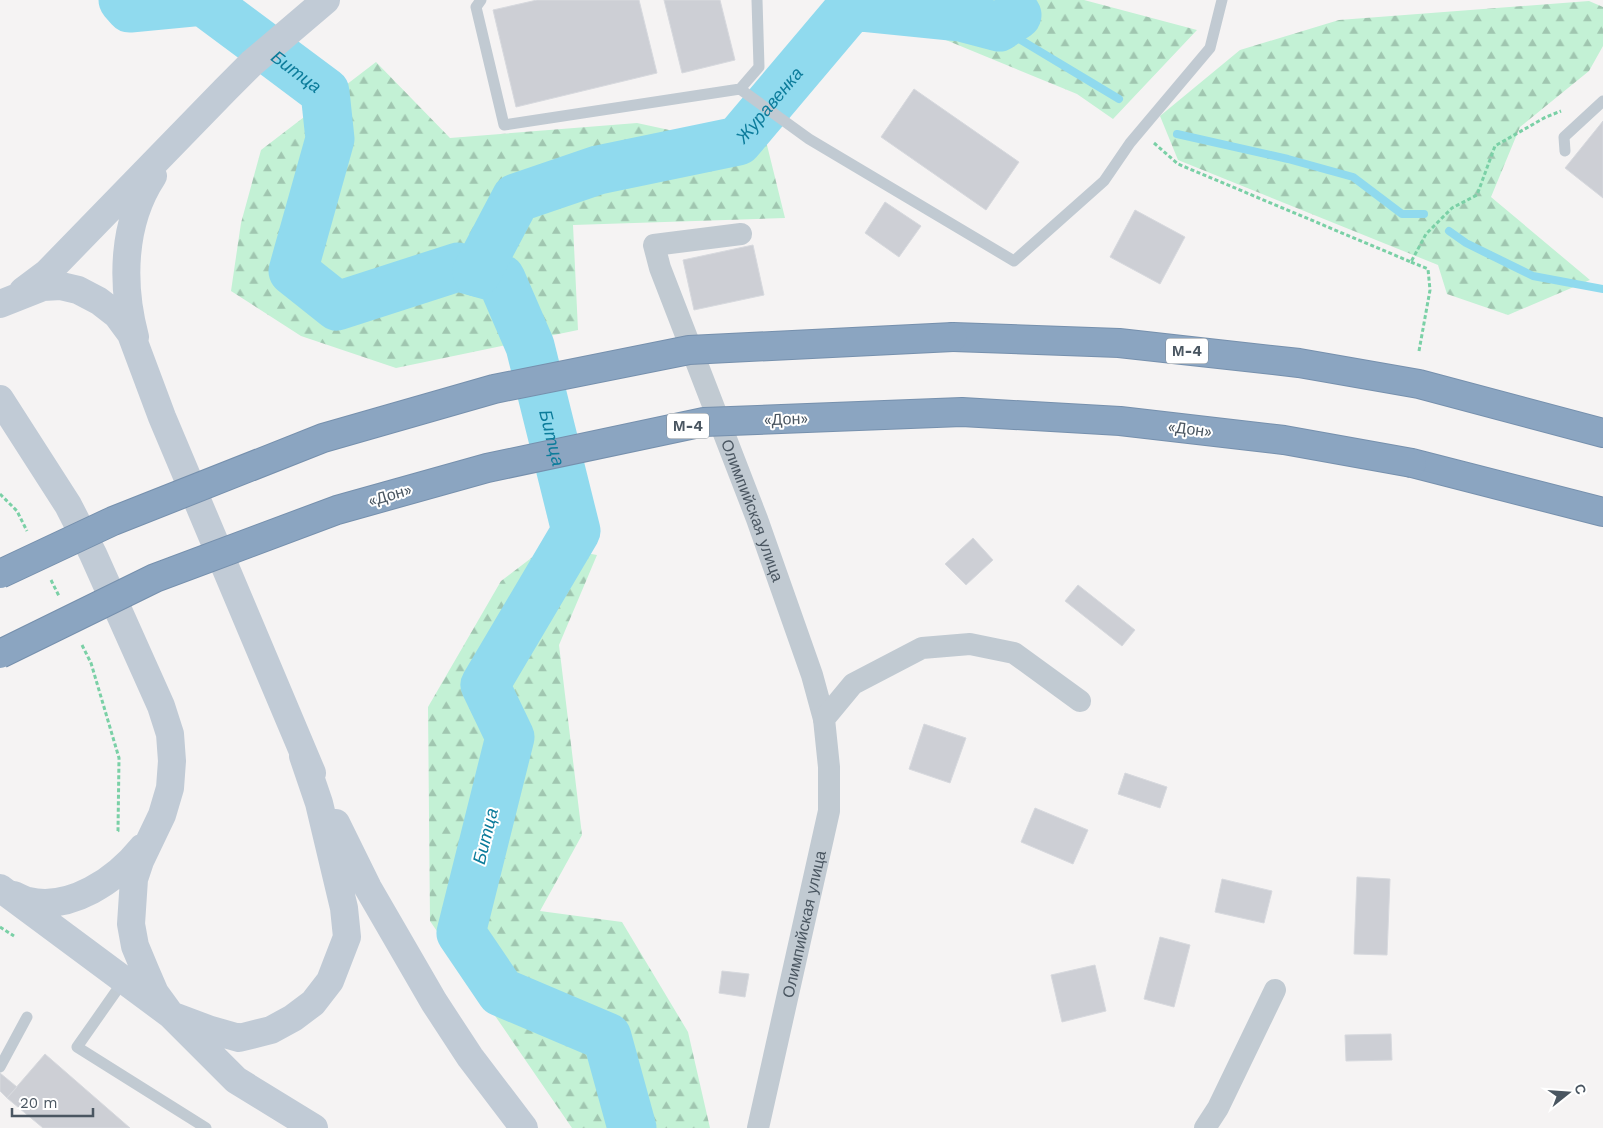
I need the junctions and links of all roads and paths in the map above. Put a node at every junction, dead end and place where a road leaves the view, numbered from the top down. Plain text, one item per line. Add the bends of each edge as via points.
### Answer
1 (326, 0) edge
2 (481, 0) edge
3 (758, 0) edge
4 (1222, 0) edge
5 (740, 89) junction
6 (1603, 101) edge
7 (1569, 108) dead end
8 (1140, 131) junction
9 (182, 135) junction
10 (1565, 151) dead end
11 (741, 234) dead end
12 (1411, 262) junction
13 (4, 304) edge
14 (1419, 351) dead end
15 (141, 360) junction
16 (0, 399) edge
17 (0, 422) edge
18 (1603, 433) edge
19 (47, 472) junction
20 (0, 494) edge
21 (1603, 512) edge
22 (30, 538) dead end
23 (48, 573) dead end
24 (0, 574) edge
25 (61, 600) dead end
26 (82, 645) dead end
27 (0, 654) edge
28 (1080, 701) dead end
29 (824, 719) junction
30 (304, 756) junction
31 (152, 835) junction
32 (112, 837) dead end
33 (2, 890) edge
34 (124, 980) junction
35 (1274, 990) dead end
36 (170, 1014) junction
37 (27, 1017) dead end
38 (0, 1067) edge
39 (206, 1128) edge
40 (314, 1128) edge
41 (524, 1128) edge
42 (758, 1128) edge
43 (1205, 1128) edge

1 - 9 main road via 252,63
2 - 5 lane via 476,7 504,125
3 - 5 lane via 759,67
4 - 8 lane via 1210,48
5 - 8 lane via 809,139 1014,261 1104,180
6 - 10 lane via 1564,137
7 - 12 path via 1544,118 1495,146 1477,195 1452,208 1426,234
8 - 12 path via 1178,164
9 - 13 main road via 47,273
9 - 15 main road via 149,182 130,230 126,256 127,287 130,318
11 - 29 street, Олимпийская улица via 654,244 660,268 760,528 812,675
12 - 14 path via 1428,269 1430,290
13 - 15 main road via 43,287 61,286 78,290 117,315 130,334
15 - 30 main road
16 - 19 main road
17 - 19 main road
18 - 24 highway, М-4, bridge via 1418,384 1299,364 1119,343 953,337 689,350 494,389 323,438 113,520
19 - 31 main road via 93,554 161,706 170,734 170,788
20 - 22 path via 17,511
21 - 27 highway, «Дон» / М-4, bridge via 1412,462 1284,440 1120,421 962,412 704,422 487,468 337,510 155,578
23 - 25 path
26 - 32 path via 91,663 119,758 118,831
28 - 29 street via 1014,653 970,644 922,648 853,684
29 - 42 street, Олимпийская улица via 829,811
30 - 36 main road via 319,803 344,908 347,937 330,981 313,1003 293,1018 271,1030 239,1038
30 - 41 main road via 368,888 434,1002 470,1057
31 - 33 main road via 118,873 83,894 46,903 27,901
31 - 36 main road via 134,879 131,924 144,970
33 - 34 main road
34 - 36 main road
34 - 39 lane via 77,1047
35 - 43 street via 1218,1108
36 - 40 main road via 236,1080
37 - 38 lane

